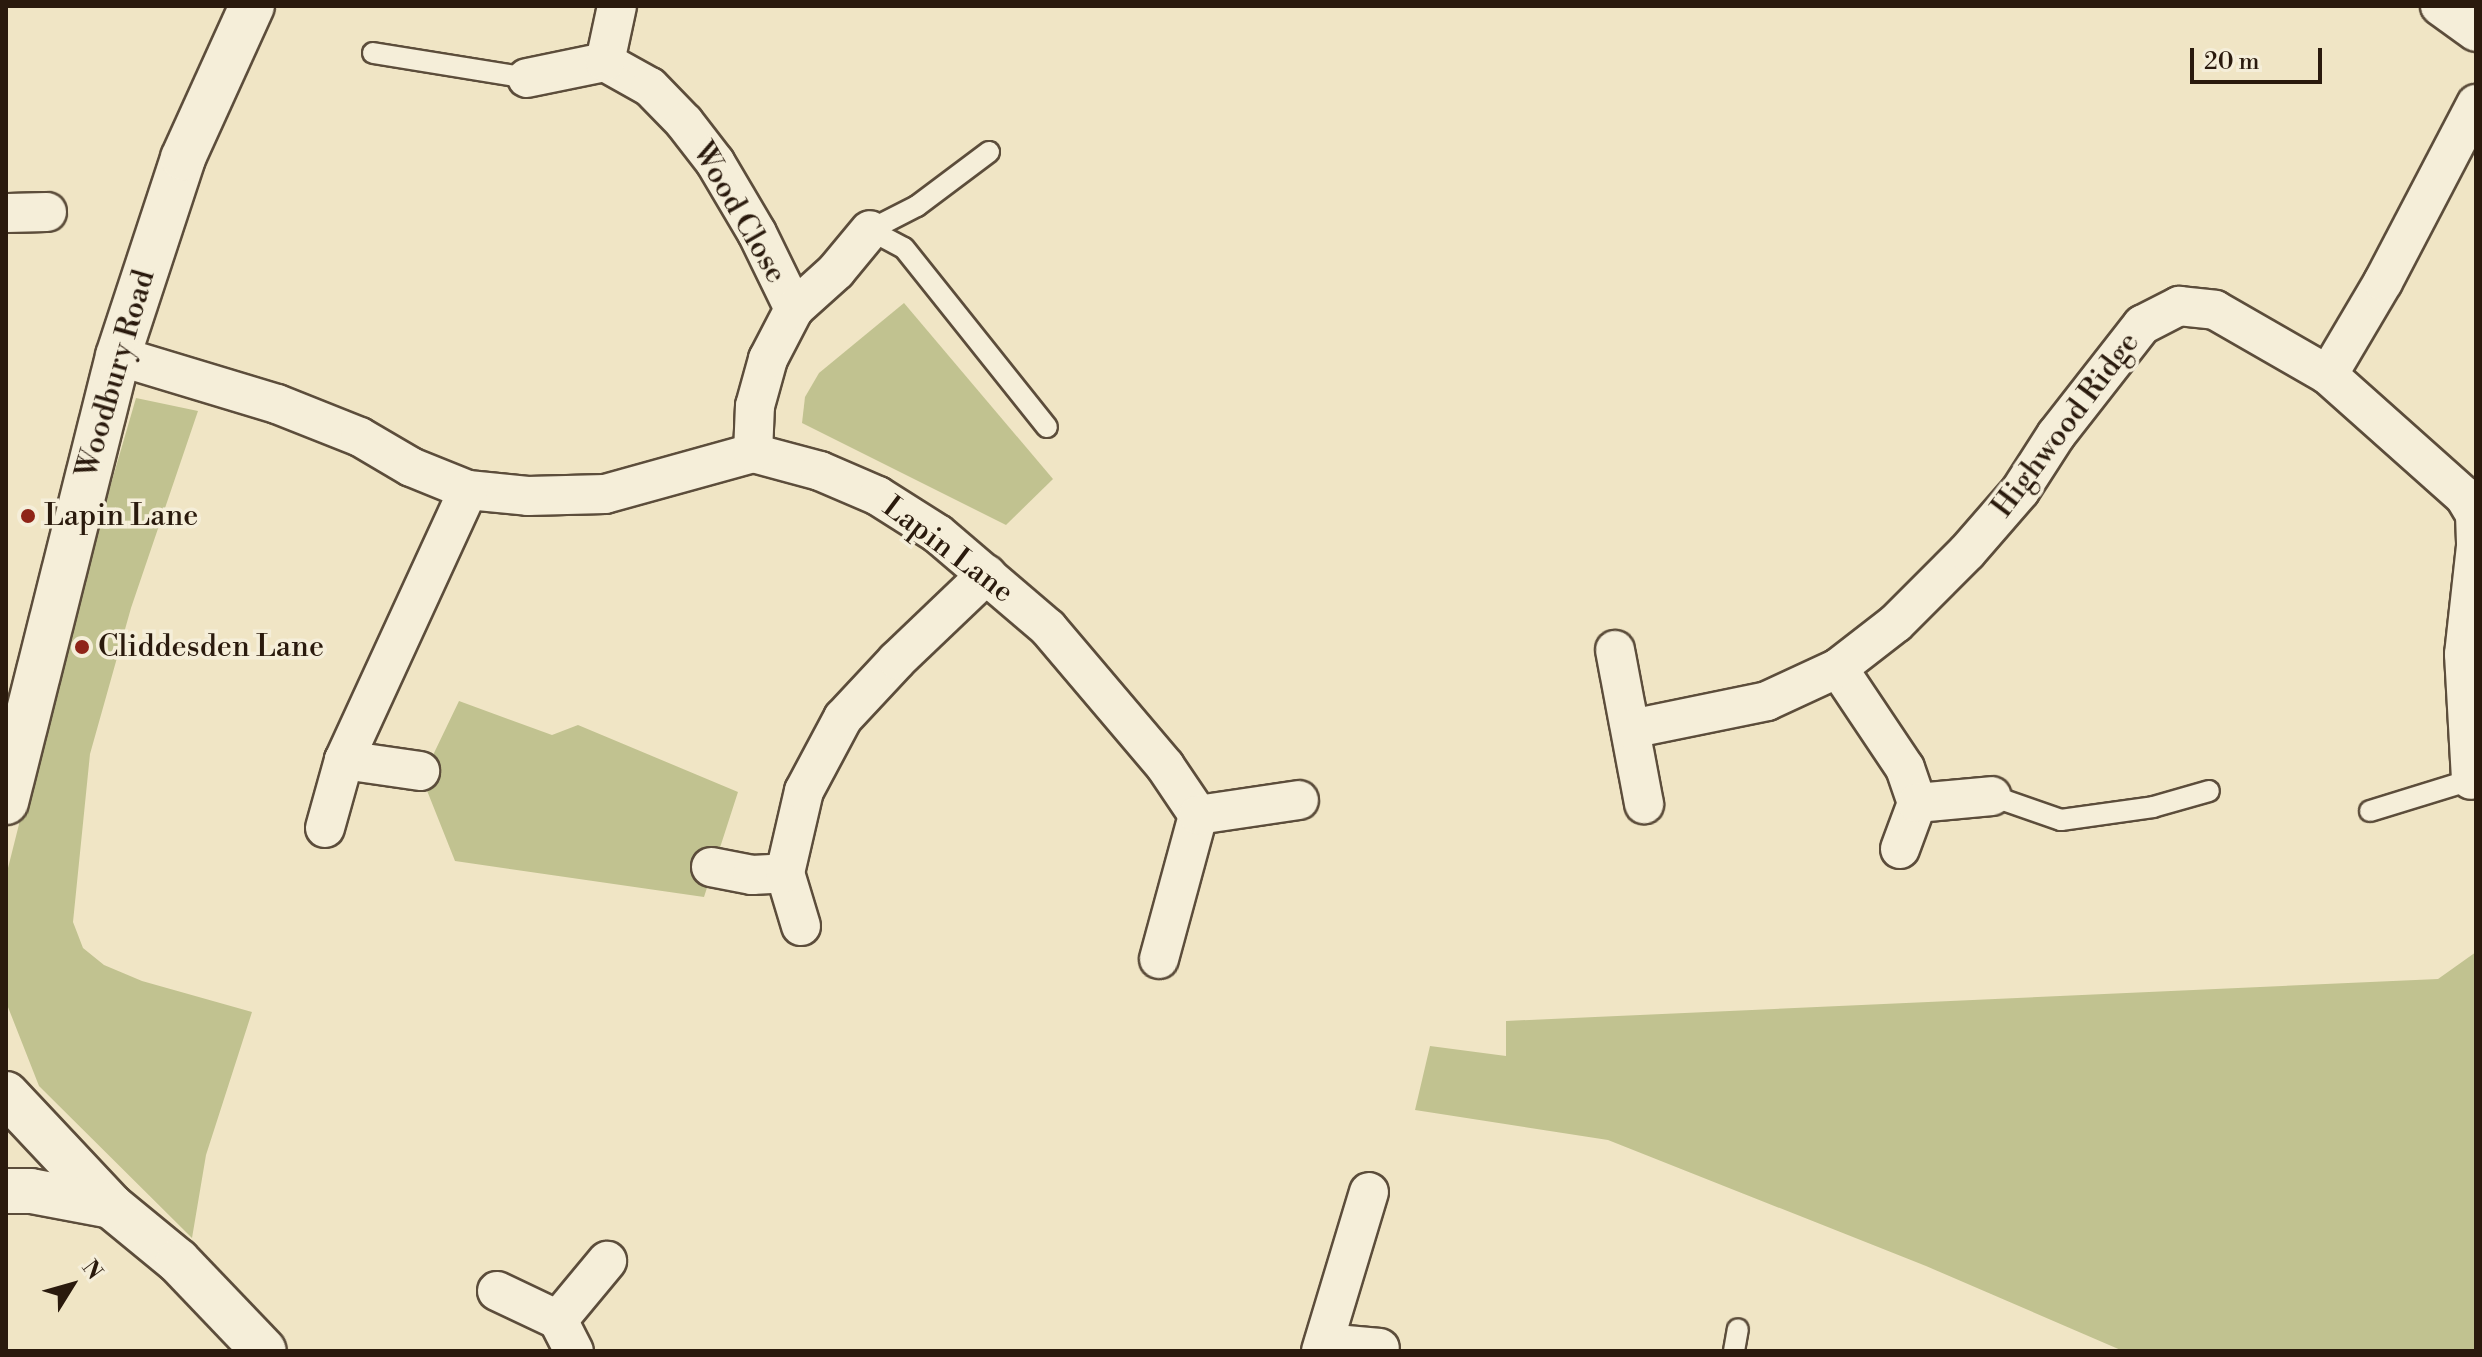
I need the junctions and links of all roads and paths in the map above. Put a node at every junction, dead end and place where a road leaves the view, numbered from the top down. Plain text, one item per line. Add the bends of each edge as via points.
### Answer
1 (252, 6) edge
2 (617, 6) edge
3 (2440, 6) edge
4 (2476, 32) edge
5 (373, 53) dead end
6 (605, 62) junction
7 (527, 78) joint
8 (2476, 104) edge
9 (989, 152) dead end
10 (47, 212) dead end
11 (6, 213) edge
12 (870, 230) junction
13 (794, 309) junction
14 (118, 356) junction
15 (2328, 375) junction
16 (1047, 427) dead end
17 (753, 453) junction
18 (468, 490) junction
19 (2475, 514) edge
20 (987, 574) junction
21 (1615, 650) dead end
22 (1838, 668) junction
23 (1631, 729) junction
24 (2472, 733) edge
25 (344, 760) junction
26 (420, 771) dead end
27 (2471, 780) joint
28 (2209, 791) dead end
29 (1992, 796) joint
30 (1299, 800) dead end
31 (6, 802) edge
32 (1917, 803) junction
33 (1644, 804) dead end
34 (2370, 811) dead end
35 (1198, 815) junction
36 (325, 828) dead end
37 (1900, 849) dead end
38 (711, 867) dead end
39 (785, 873) junction
40 (801, 926) dead end
41 (1159, 959) dead end
42 (6, 1094) edge
43 (6, 1191) edge
44 (1369, 1192) dead end
45 (111, 1206) junction
46 (607, 1261) dead end
47 (497, 1291) dead end
48 (1738, 1329) dead end
49 (566, 1335) edge
50 (1322, 1347) edge
51 (1380, 1348) dead end
52 (264, 1351) edge
53 (1734, 1351) edge

1 - 14 street, Woodbury Road via 183,158
2 - 6 street
3 - 4 street
5 - 7 lane
6 - 7 street
6 - 13 street, Wood Close via 650,87 715,162
8 - 15 street
9 - 12 lane via 917,206
10 - 11 street
12 - 13 street, Wood Close
12 - 16 lane via 904,248
13 - 17 street, Wood Close via 768,359 758,394
14 - 18 street via 277,404
14 - 31 street, Woodbury Road
15 - 19 street, Highwood Ridge via 2464,496
15 - 22 street, Highwood Ridge via 2215,310 2179,306 2142,325 2056,435 2020,491 1967,552 1896,623
17 - 18 street via 605,494 528,496
17 - 20 street, Lapin Lane via 820,471 878,496 938,534
18 - 25 street
19 - 24 street, Highwood Ridge via 2464,654
20 - 35 street, Lapin Lane via 1048,628 1165,766
20 - 39 street via 843,718 804,791
21 - 23 street
22 - 23 street, Highwood Ridge via 1767,701
22 - 32 street via 1905,768
23 - 33 street
24 - 27 street, Highwood Ridge
25 - 26 street
25 - 36 street
27 - 34 lane, Highwood Ridge
28 - 29 lane via 2153,807 2061,820
29 - 32 street
30 - 35 street
32 - 37 street
35 - 41 street
38 - 39 street via 752,875
39 - 40 street
42 - 45 street
43 - 45 street
44 - 50 street
45 - 52 street via 187,1269
46 - 49 street
47 - 49 street
48 - 53 lane
50 - 51 street

